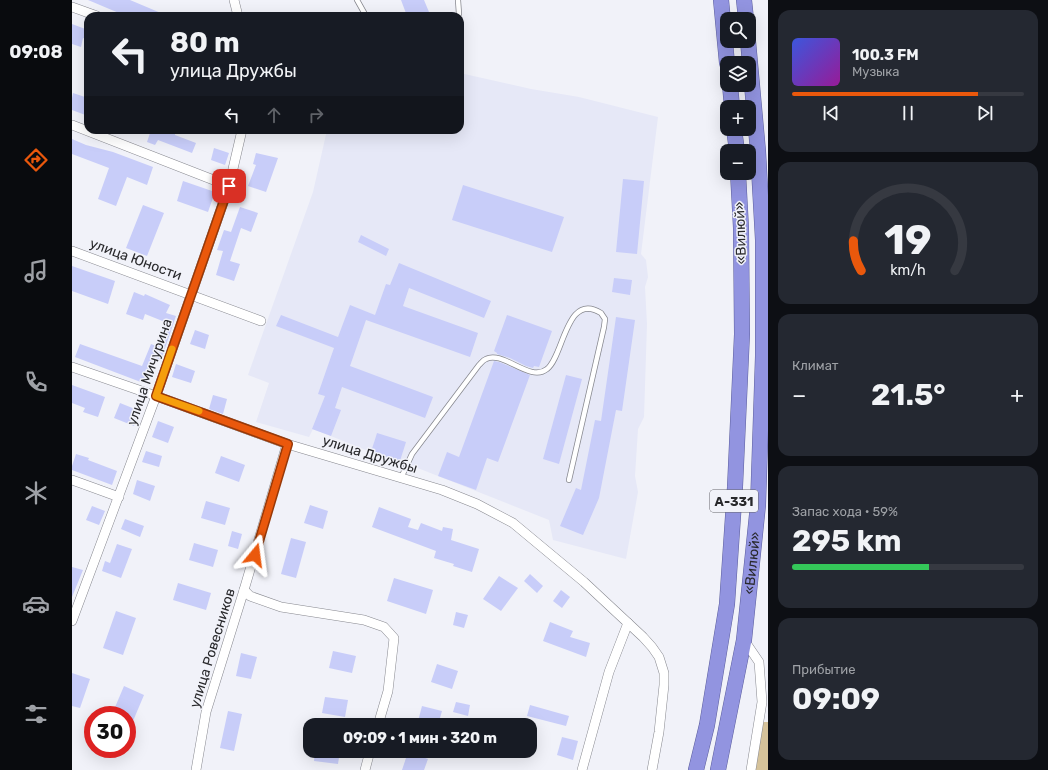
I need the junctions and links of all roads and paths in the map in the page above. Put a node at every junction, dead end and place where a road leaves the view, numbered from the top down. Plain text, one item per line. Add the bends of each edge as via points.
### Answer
1 (234, 0) edge
2 (357, 0) edge
3 (458, 0) edge
4 (721, 0) edge
5 (744, 0) edge
6 (72, 7) edge
7 (86, 12) edge
8 (237, 12) edge
9 (364, 12) edge
10 (458, 12) edge
11 (745, 12) edge
12 (749, 48) edge
13 (726, 56) edge
14 (72, 125) edge
15 (84, 130) edge
16 (95, 134) edge
17 (241, 134) edge
18 (738, 180) edge
19 (229, 186) junction
20 (72, 251) edge
21 (191, 294) junction
22 (262, 321) dead end
23 (72, 366) edge
24 (156, 396) junction
25 (288, 444) junction
26 (401, 478) junction
27 (72, 480) edge
28 (569, 480) dead end
29 (119, 497) junction
30 (244, 590) junction
31 (76, 599) edge
32 (72, 621) edge
33 (628, 623) junction
34 (744, 640) junction
35 (765, 701) edge
36 (380, 718) edge
37 (368, 758) edge
38 (196, 770) edge
39 (365, 770) edge
40 (582, 770) edge
41 (652, 770) edge
42 (696, 770) edge
43 (718, 770) edge
44 (751, 770) edge

1 - 8 street
2 - 9 lane
3 - 10 lane
4 - 13 highway
5 - 11 highway
6 - 7 street
12 - 34 highway, «Вилюй» / А-331 via 758,151 764,356 758,505
14 - 15 street
16 - 19 street
17 - 19 street, улица Мичурина
18 - 42 highway, «Вилюй» / А-331 via 742,334 728,604 707,725
19 - 21 street, улица Мичурина
20 - 21 street, улица Юности
21 - 22 street, улица Юности
21 - 24 street, улица Мичурина
23 - 24 street, улица Дружбы
24 - 25 street, улица Дружбы
24 - 29 street, улица Мичурина
25 - 26 street, улица Дружбы
25 - 30 street, улица Ровесников
26 - 28 lane via 412,454 485,359 495,357 534,372 542,372 552,363 569,323 582,310 590,308 596,309 605,319
26 - 33 street, улица Дружбы via 477,504 513,523 584,582
27 - 29 street
29 - 31 street, улица Мичурина
30 - 36 street via 250,596 282,607 364,620 384,627 394,638 388,691
30 - 38 street, улица Ровесников via 206,712
31 - 32 street, улица Мичурина
33 - 40 street via 609,672
33 - 41 street, улица Дружбы via 652,647 659,657 664,674 659,732
34 - 35 street via 759,662
34 - 43 highway, «Вилюй» / А-331
35 - 44 street
37 - 39 street

